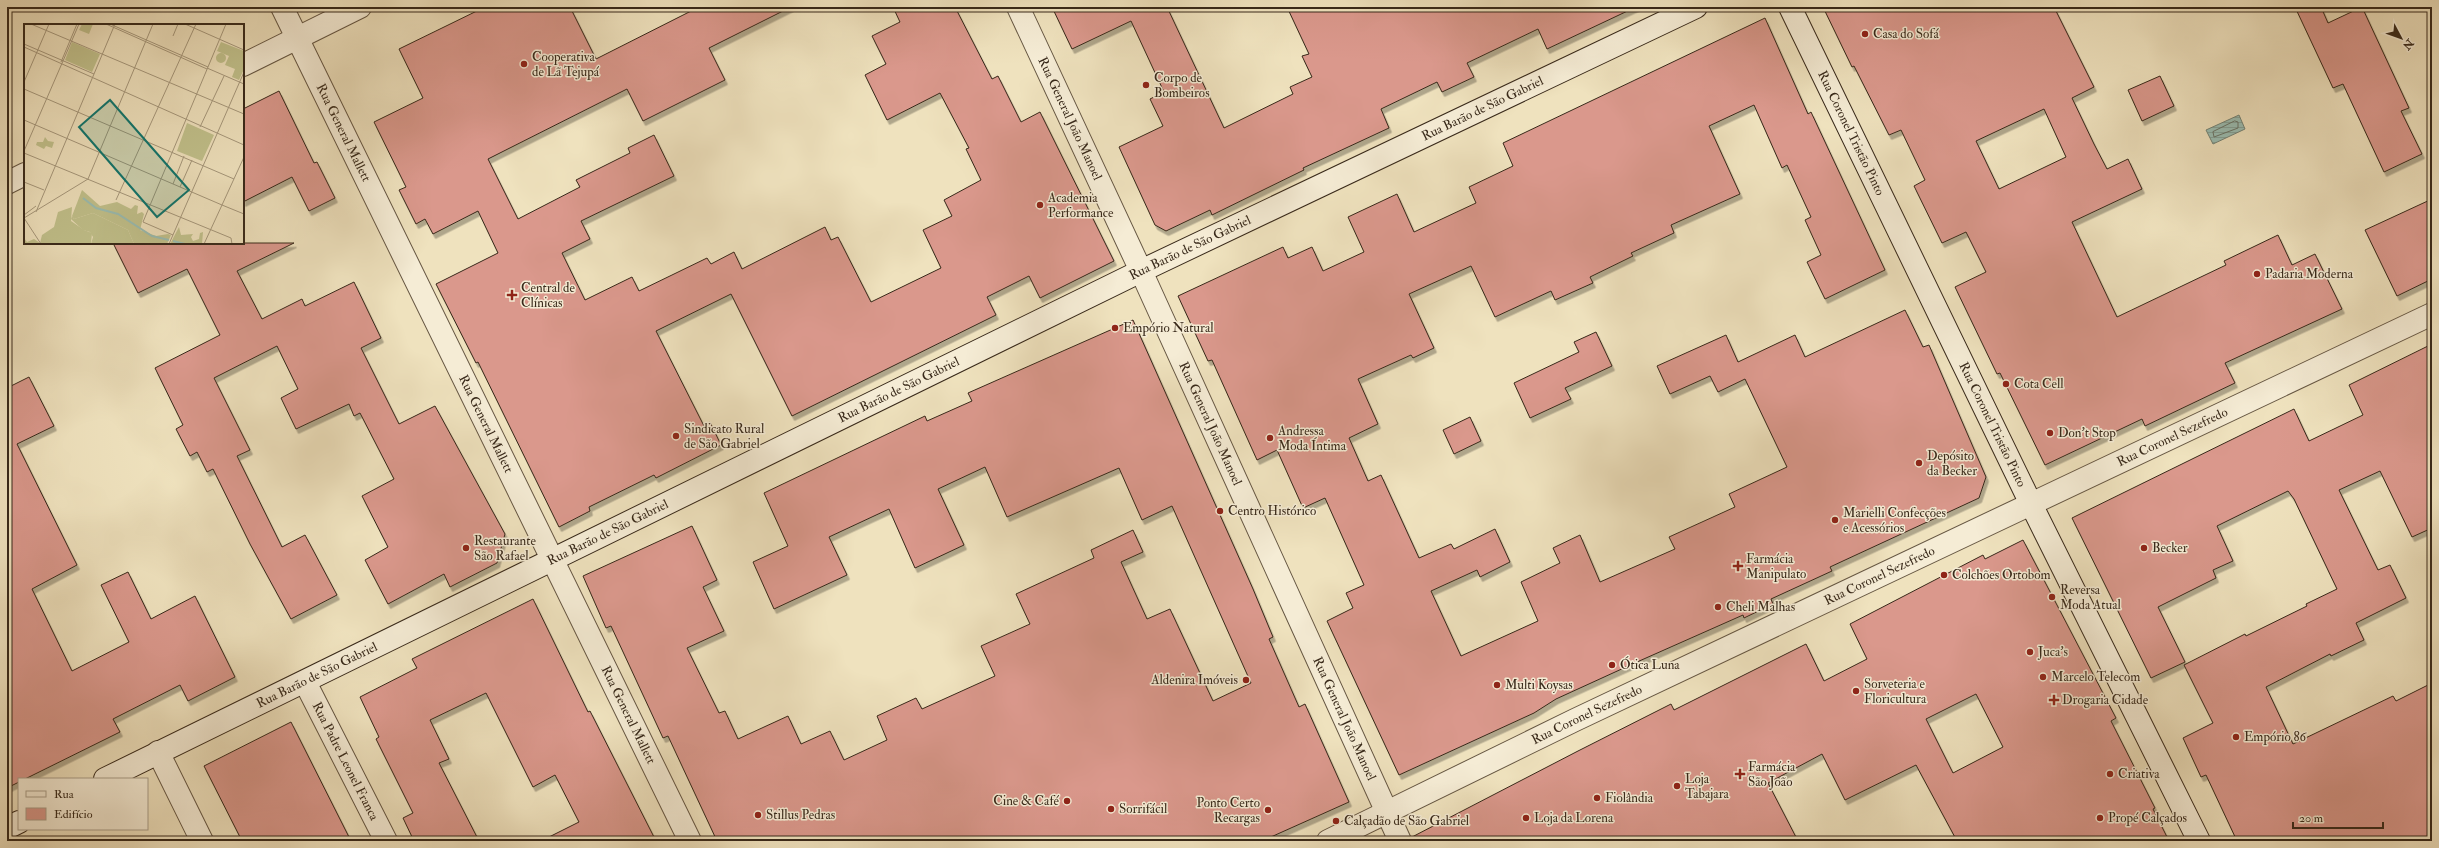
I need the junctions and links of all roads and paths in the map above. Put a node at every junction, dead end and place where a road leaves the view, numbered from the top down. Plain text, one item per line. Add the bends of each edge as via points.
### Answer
1 (282, 7) edge
2 (360, 7) edge
3 (1018, 7) edge
4 (1696, 7) edge
5 (1790, 7) edge
6 (298, 37) junction
7 (244, 64) edge
8 (24, 174) edge
9 (7, 183) edge
10 (1141, 271) junction
11 (2432, 314) edge
12 (2031, 504) junction
13 (554, 560) junction
14 (305, 682) junction
15 (158, 752) junction
16 (107, 778) edge
17 (1387, 813) junction
18 (18, 822) edge
19 (7, 828) edge
20 (202, 841) edge
21 (386, 841) edge
22 (690, 841) edge
23 (1328, 841) edge
24 (1400, 841) edge
25 (2199, 841) edge

1 - 6 street, Rua General Mallett
2 - 6 street
3 - 10 street, Rua General João Manoel
4 - 10 street, Rua Barão de São Gabriel
5 - 12 street, Rua Coronel Tristão Pinto
6 - 7 street
6 - 13 street, Rua General Mallett
8 - 9 street
10 - 13 street, Rua Barão de São Gabriel
10 - 17 street, Rua General João Manoel
11 - 12 street, Rua Coronel Sezefredo
12 - 17 street, Rua Coronel Sezefredo via 1575,720
12 - 25 street, Rua Coronel Tristão Pinto
13 - 14 street, Rua Barão de São Gabriel
13 - 22 street, Rua General Mallett
14 - 15 street, Rua Barão de São Gabriel
14 - 21 street, Rua Padre Leonel Franca
15 - 16 street, Rua Barão de São Gabriel
15 - 20 street
17 - 23 street, Rua Coronel Sezefredo
17 - 24 street, Rua General João Manoel
18 - 19 street

